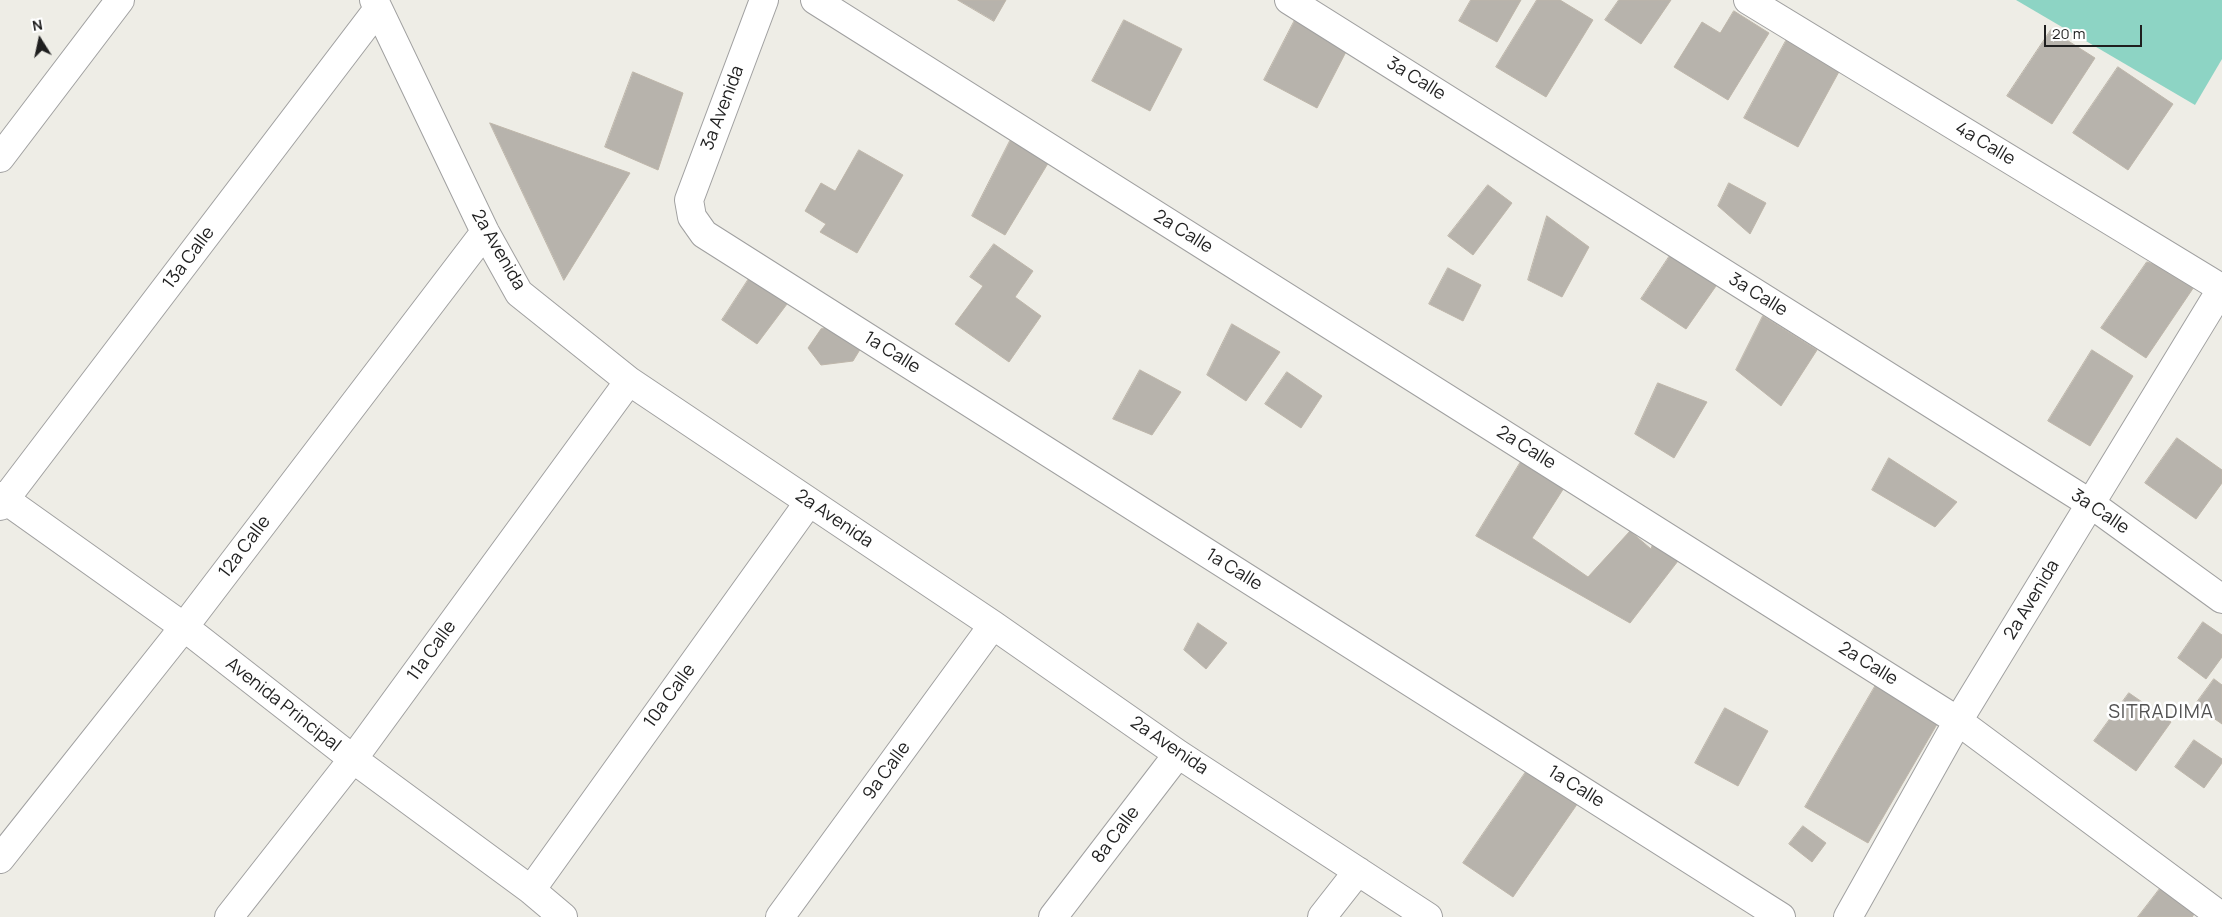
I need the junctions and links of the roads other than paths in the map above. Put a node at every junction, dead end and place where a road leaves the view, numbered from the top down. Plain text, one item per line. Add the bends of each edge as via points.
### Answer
1 (120, 0) edge
2 (764, 0) edge
3 (815, 0) edge
4 (1289, 0) edge
5 (1748, 0) edge
6 (376, 5) edge
7 (0, 158) edge
8 (692, 217) joint
9 (485, 232) junction
10 (2222, 288) edge
11 (629, 381) junction
12 (2, 501) edge
13 (809, 502) junction
14 (2091, 504) junction
15 (2222, 599) edge
16 (993, 625) junction
17 (184, 627) junction
18 (1958, 721) junction
19 (1178, 754) junction
20 (353, 760) junction
21 (0, 859) edge
22 (1358, 871) junction
23 (531, 890) junction
24 (229, 917) edge
25 (563, 917) edge
26 (780, 917) edge
27 (1053, 917) edge
28 (1322, 917) edge
29 (1428, 917) edge
30 (1781, 917) edge
31 (1848, 917) edge
32 (2222, 917) edge

1 - 7 street
2 - 8 street, 3a Avenida via 689,200
3 - 18 street, 2a Calle
4 - 14 street, 3a Calle
5 - 10 street, 4a Calle
6 - 9 street, 2a Avenida
6 - 12 street, 13a Calle
8 - 30 street, 1a Calle via 704,234
9 - 11 street, 2a Avenida via 520,293
9 - 17 street, 12a Calle
10 - 14 street, 2a Avenida
11 - 13 street, 2a Avenida
11 - 20 street, 11a Calle
12 - 17 street, Avenida Principal
13 - 16 street, 2a Avenida
13 - 23 street, 10a Calle
14 - 15 street, 3a Calle
14 - 18 street, 2a Avenida
16 - 19 street, 2a Avenida
16 - 26 street, 9a Calle
17 - 20 street, Avenida Principal
17 - 21 street, 12a Calle
18 - 31 street, 2a Avenida
18 - 32 street, 2a Calle
19 - 22 street, 2a Avenida
19 - 27 street, 8a Calle
20 - 23 street, Avenida Principal
20 - 24 street, 11a Calle
22 - 28 street
22 - 29 street, 2a Avenida
23 - 25 street, Avenida Principal

